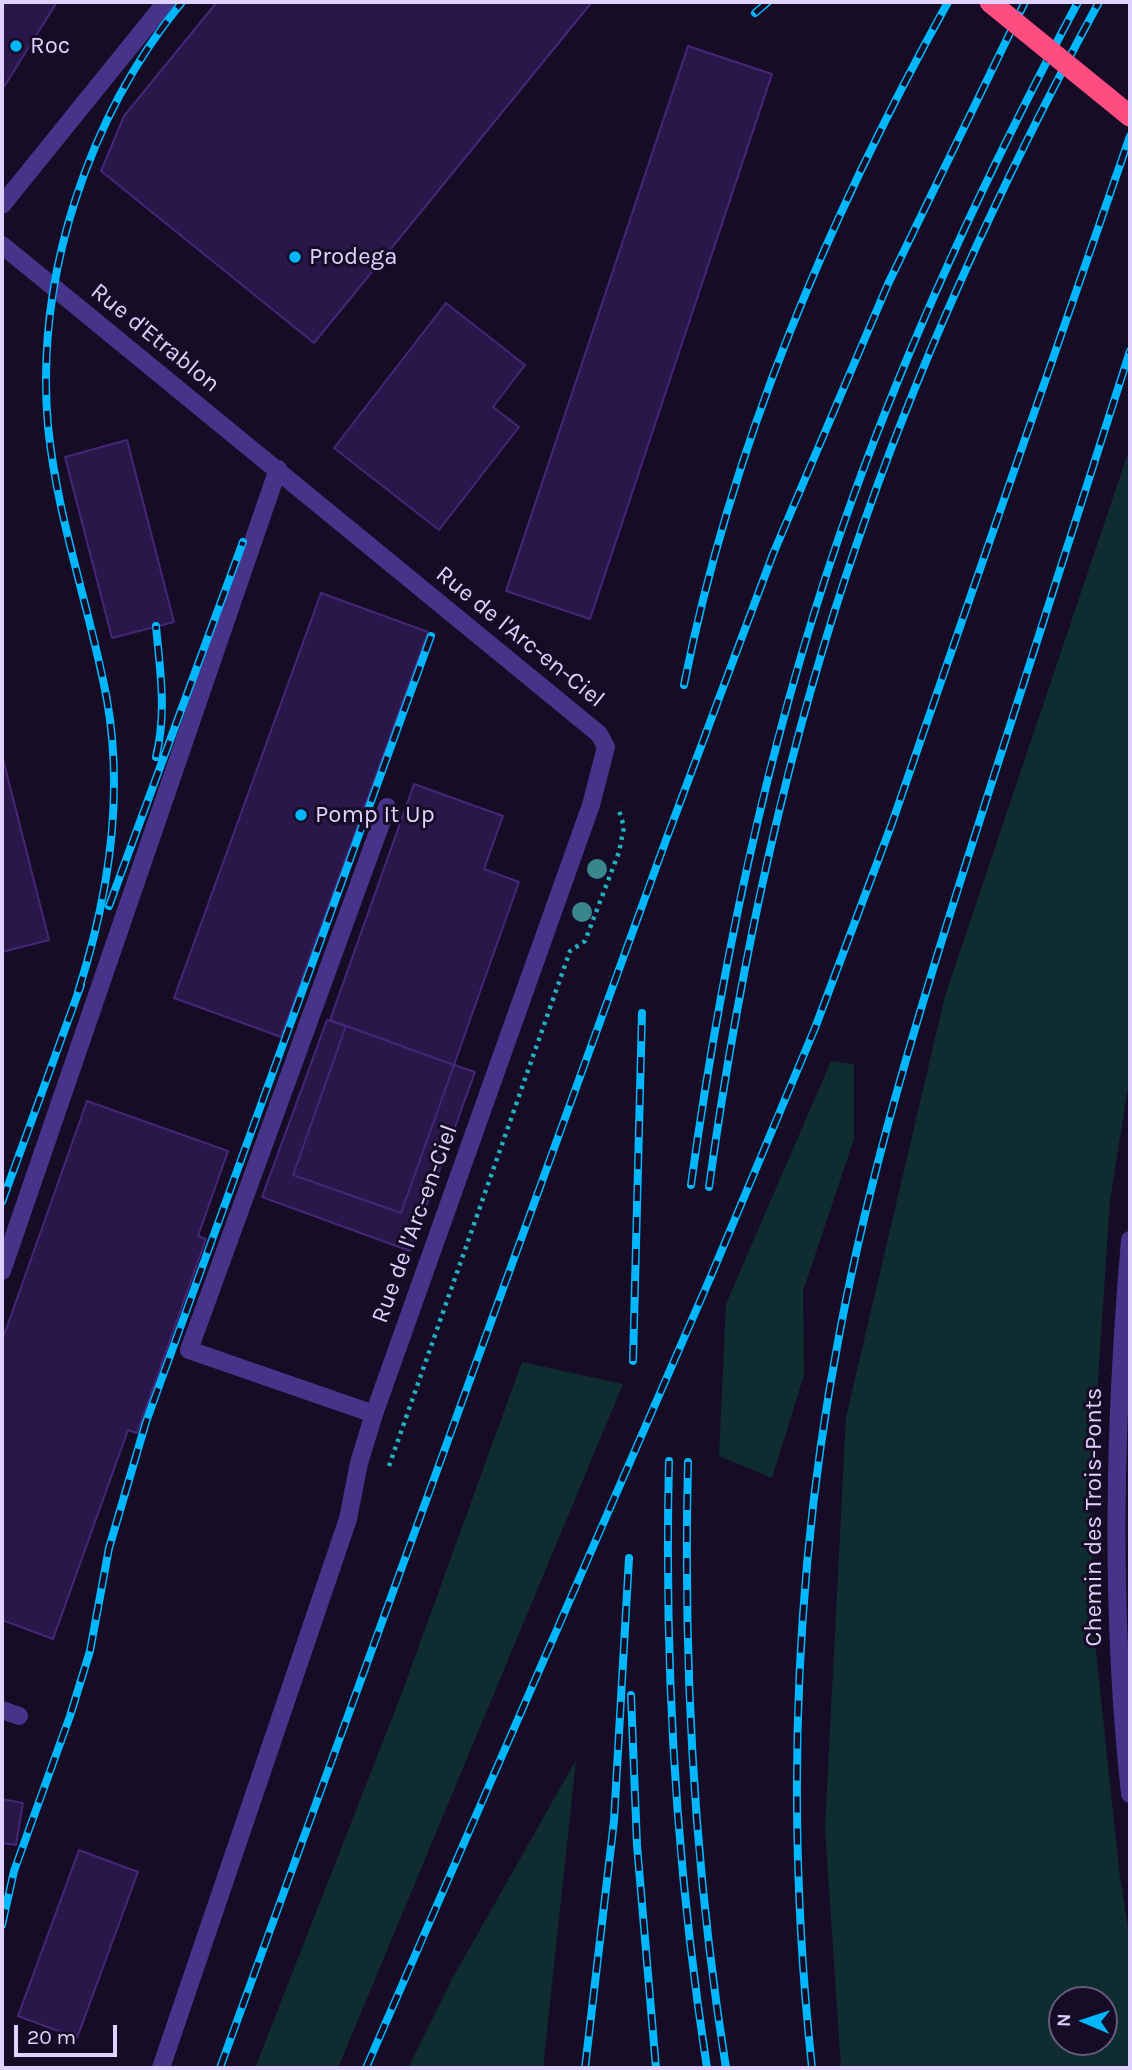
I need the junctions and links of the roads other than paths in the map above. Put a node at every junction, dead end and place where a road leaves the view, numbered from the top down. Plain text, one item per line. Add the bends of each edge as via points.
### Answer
1 (166, 2) edge
2 (990, 2) edge
3 (1130, 116) edge
4 (2, 205) edge
5 (2, 245) edge
6 (278, 469) junction
7 (387, 807) dead end
8 (1130, 1240) edge
9 (2, 1271) edge
10 (374, 1414) junction
11 (1130, 1794) edge
12 (161, 2068) edge

1 - 4 street
2 - 3 highway, bridge
5 - 6 street, Rue d'Etrablon
6 - 9 street
6 - 10 street, Rue de l'Arc-en-Ciel via 589,725 606,747 591,805
7 - 10 street via 189,1350
8 - 11 street, Chemin des Trois-Ponts via 1119,1365 1115,1512 1116,1614
10 - 12 street, Rue de l'Arc-en-Ciel via 348,1519

